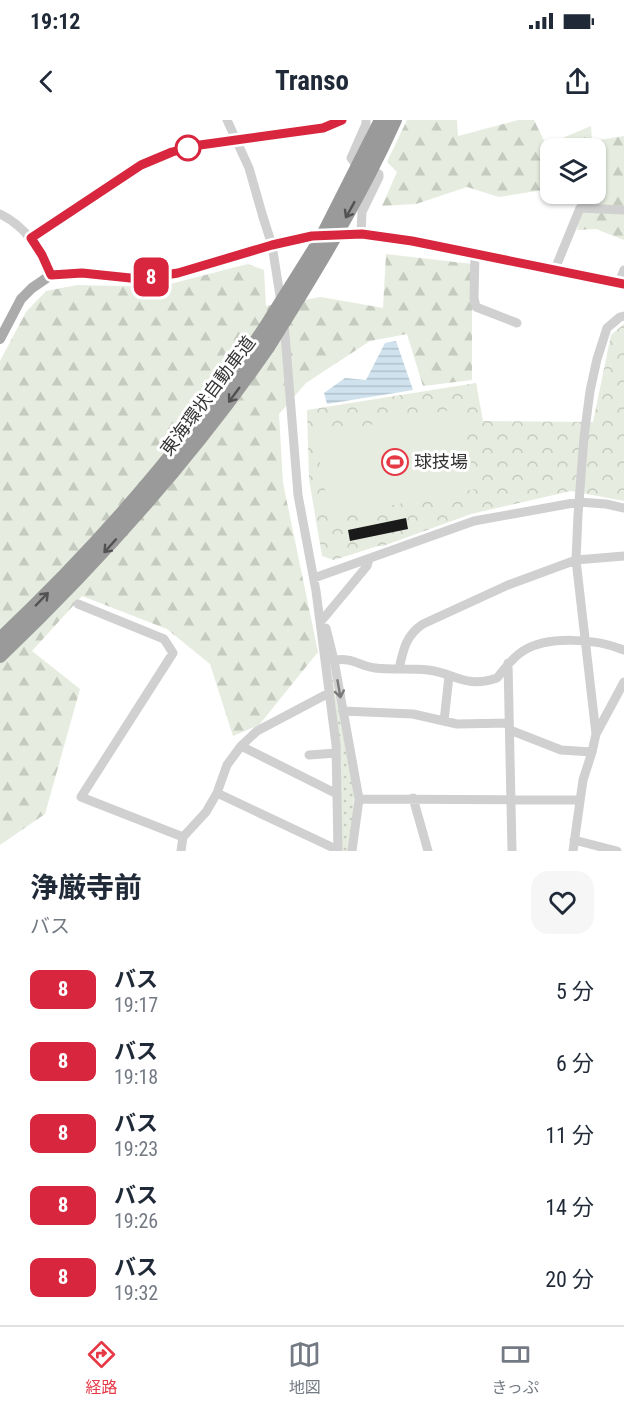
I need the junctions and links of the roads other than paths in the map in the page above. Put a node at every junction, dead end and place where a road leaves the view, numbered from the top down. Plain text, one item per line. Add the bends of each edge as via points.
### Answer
1 (227, 120) edge
2 (342, 120) edge
3 (366, 120) edge
4 (381, 120) edge
5 (395, 120) edge
6 (624, 210) edge
7 (0, 214) edge
8 (362, 234) junction
9 (31, 238) junction
10 (272, 245) junction
11 (475, 253) junction
12 (555, 269) junction
13 (624, 270) edge
14 (51, 275) junction
15 (622, 283) edge
16 (624, 316) edge
17 (517, 323) dead end
18 (0, 339) edge
19 (579, 502) junction
20 (624, 508) edge
21 (624, 556) edge
22 (369, 559) junction
23 (576, 560) junction
24 (314, 578) junction
25 (316, 591) junction
26 (78, 604) dead end
27 (323, 619) junction
28 (0, 639) edge
29 (587, 642) junction
30 (624, 650) edge
31 (0, 656) edge
32 (334, 660) junction
33 (508, 663) junction
34 (399, 669) junction
35 (450, 676) junction
36 (624, 682) edge
37 (329, 693) junction
38 (344, 711) junction
39 (444, 721) junction
40 (510, 726) junction
41 (596, 734) junction
42 (241, 746) junction
43 (592, 752) junction
44 (336, 753) junction
45 (309, 755) dead end
46 (217, 793) junction
47 (337, 795) junction
48 (413, 798) junction
49 (359, 799) junction
50 (511, 800) junction
51 (579, 800) junction
52 (183, 837) junction
53 (574, 840) junction
54 (338, 850) edge
55 (181, 851) edge
56 (352, 851) edge
57 (428, 851) edge
58 (512, 851) edge
59 (573, 851) edge
60 (617, 851) edge

1 - 10 street, bridge via 249,168
2 - 9 street via 323,128 172,152 141,165
3 - 8 street via 351,158 379,177 362,212
28 -> 4 highway, 東海環状自動車道, bridge via 95,545 212,405 322,237
5 -> 31 highway, 東海環状自動車道, bridge via 331,245 267,347 215,420 104,553
6 - 12 street via 580,208
7 - 9 street
8 - 10 main road via 312,236
8 - 11 main road
9 - 14 street
10 - 14 main road via 178,273 140,279 82,273
10 - 24 street via 287,345 298,495
11 - 12 main road
11 - 17 street via 476,307
12 - 15 main road
13 - 15 street
14 - 18 main road via 21,299
16 - 19 street via 607,328 597,359
19 - 20 street
19 - 22 street via 474,521
19 - 23 street
21 - 23 street
22 - 24 street
22 - 27 street
23 - 29 street
23 - 34 street via 508,585 423,624 405,642
24 - 25 street
25 - 27 street
25 - 37 street
26 - 52 street via 164,639 173,653 81,797
27 - 32 street
29 - 30 street
29 - 33 street via 536,644
29 - 41 street
32 - 34 street
32 -> 38 street
33 - 35 street via 491,680 466,682
33 - 40 street
34 - 35 street
35 - 39 street
36 - 41 street
37 - 42 street via 257,731
37 - 44 street
38 - 39 street via 408,714
38 - 49 street
39 - 40 street
40 - 43 street via 561,750
40 - 50 street
41 - 43 street
42 - 46 street via 227,765
42 - 47 street
43 - 51 street
44 - 45 street
44 - 47 street
46 - 52 street
46 - 54 street
47 - 54 street
48 - 49 street
48 - 50 street
48 - 57 street
49 - 56 street
50 - 51 street
50 - 58 street
51 - 53 street
52 - 55 street
53 - 59 street
53 - 60 street

